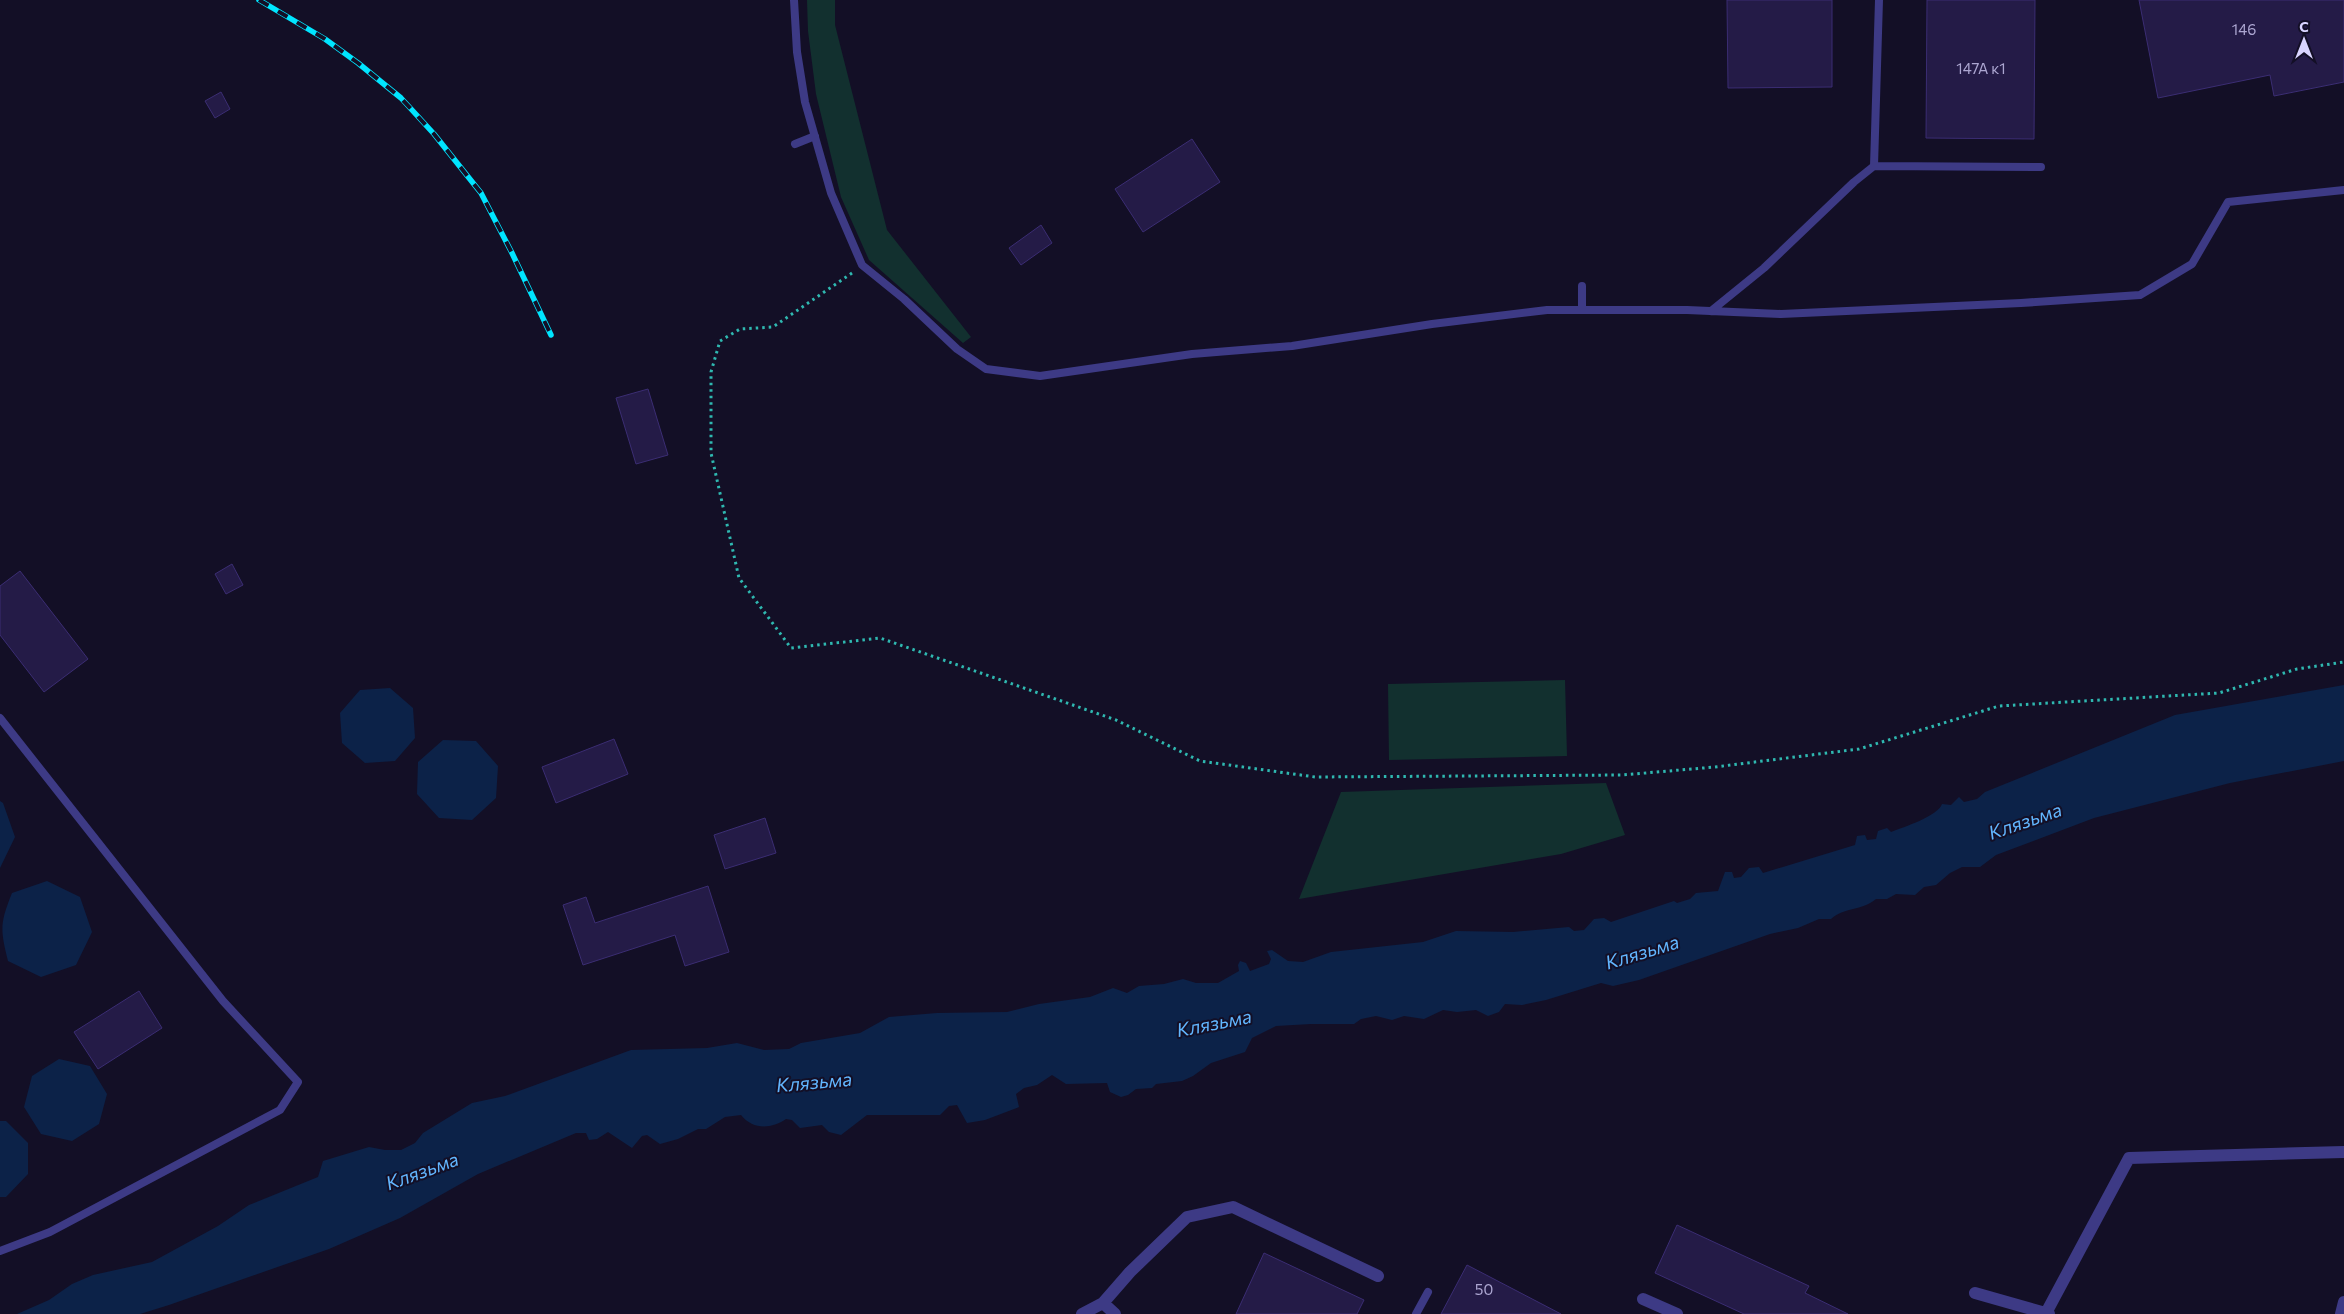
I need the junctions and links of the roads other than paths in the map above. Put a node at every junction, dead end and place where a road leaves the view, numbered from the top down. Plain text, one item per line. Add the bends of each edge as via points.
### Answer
1 (794, 0) edge
2 (1879, 0) edge
3 (814, 136) junction
4 (795, 144) dead end
5 (1874, 166) junction
6 (2041, 167) dead end
7 (2344, 190) edge
8 (1582, 286) dead end
9 (1582, 310) junction
10 (1711, 311) junction
11 (0, 718) edge
12 (2344, 1152) edge
13 (0, 1251) edge
14 (1378, 1276) dead end
15 (1428, 1292) dead end
16 (1975, 1293) dead end
17 (1643, 1299) dead end
18 (1103, 1302) junction
19 (2344, 1302) edge
20 (1082, 1314) edge
21 (1116, 1314) edge
22 (1416, 1314) edge
23 (1677, 1314) edge
24 (2048, 1314) edge
25 (2340, 1314) edge

1 - 3 lane via 797,52
2 - 5 lane
3 - 4 lane
3 - 9 lane via 831,193 862,265 957,349 986,370 1040,376 1192,354 1292,346 1432,324 1547,310
5 - 6 lane
5 - 10 lane via 1764,268
7 - 10 lane via 2228,202 2192,264 2140,295 1781,314
8 - 9 lane
9 - 10 lane
11 - 13 lane via 223,1001 298,1082 280,1110 50,1232
12 - 24 street via 2129,1158
14 - 18 street via 1233,1207 1187,1217
15 - 22 lane
16 - 24 street
17 - 23 street
18 - 20 street
18 - 21 street
19 - 25 street

